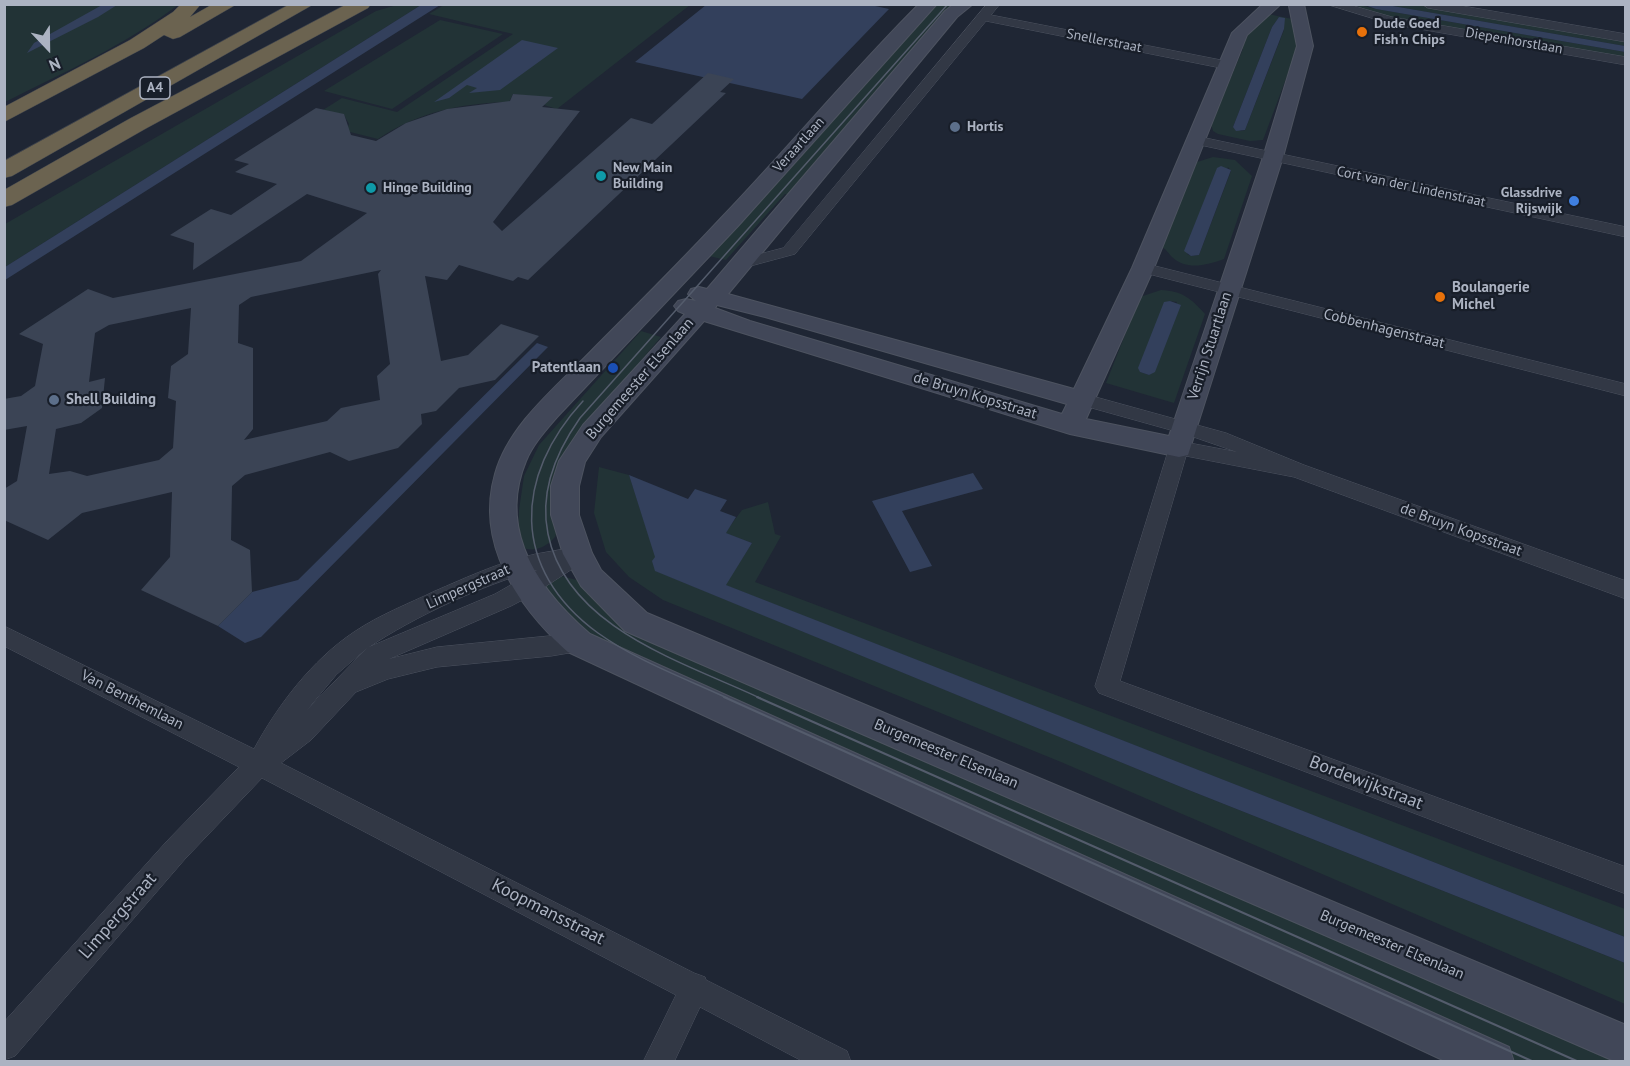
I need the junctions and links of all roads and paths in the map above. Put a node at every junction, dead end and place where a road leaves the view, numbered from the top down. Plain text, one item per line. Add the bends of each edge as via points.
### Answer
1 (192, 4) edge
2 (228, 4) edge
3 (266, 4) edge
4 (305, 4) edge
5 (320, 4) edge
6 (362, 4) edge
7 (929, 4) edge
8 (965, 4) edge
9 (972, 4) edge
10 (1273, 4) edge
11 (1332, 4) edge
12 (1428, 4) edge
13 (1306, 5) edge
14 (988, 11) edge
15 (1626, 38) edge
16 (182, 50) dead end
17 (1626, 61) edge
18 (1226, 65) junction
19 (75, 80) junction
20 (4, 116) edge
21 (136, 124) junction
22 (1196, 140) junction
23 (1273, 157) junction
24 (4, 171) edge
25 (4, 200) edge
26 (1626, 232) edge
27 (743, 263) junction
28 (1143, 268) junction
29 (1229, 290) junction
30 (664, 291) junction
31 (707, 304) junction
32 (1626, 390) edge
33 (1082, 399) junction
34 (1070, 425) junction
35 (1181, 437) junction
36 (578, 554) junction
37 (520, 577) junction
38 (1626, 590) edge
39 (4, 635) edge
40 (579, 643) junction
41 (1107, 686) joint
42 (344, 689) junction
43 (259, 764) junction
44 (1626, 881) edge
45 (695, 987) junction
46 (4, 1045) edge
47 (1626, 1046) edge
48 (658, 1062) edge
49 (836, 1062) edge
50 (1494, 1062) edge

1 - 19 highway via 161,30
2 - 19 highway
3 - 16 highway
4 - 24 highway, A4
5 - 21 highway, A4
6 - 21 highway, A4
7 - 30 main road, Veraartlaan
8 - 27 main road, Veraartlaan via 951,14
9 - 14 street
10 - 18 main road via 1240,33
11 - 17 street, Diepenhorstlaan via 1391,20
12 - 15 street, Diepenhorstlaan
13 - 23 main road, Verrijn Stuartlaan via 1305,46
14 - 18 street, Snellerstraat
14 - 27 street via 789,250
18 - 22 main road
19 - 20 highway
21 - 25 highway, A4
22 - 23 street, Cort van der Lindenstraat
22 - 28 main road
23 - 26 street, Cort van der Lindenstraat
23 - 29 main road, Verrijn Stuartlaan
27 - 31 main road, Veraartlaan
28 - 29 street, Cobbenhagenstraat
28 - 33 main road
29 - 32 street, Cobbenhagenstraat
29 - 35 main road, Verrijn Stuartlaan
30 - 31 main road, de Bruyn Kopsstraat
30 - 37 main road via 545,416 514,457 503,500 503,525
31 - 33 main road, de Bruyn Kopsstraat via 770,311
31 - 34 main road, de Bruyn Kopsstraat via 742,326
31 - 36 main road, Burgemeester Elsenlaan via 592,431 572,460 565,486 565,515
33 - 34 main road
33 - 35 street, de Bruyn Kopsstraat
34 - 35 main road, de Bruyn Kopsstraat
35 - 38 street, de Bruyn Kopsstraat via 1297,470
35 - 41 street, Verrijn Stuartlaan
36 - 37 street, Limpergstraat
36 - 47 main road, Burgemeester Elsenlaan via 591,578 636,621
37 - 40 main road via 556,625
37 - 42 street, Limpergstraat via 503,600 376,654
37 - 43 street, Limpergstraat via 491,575 375,630 337,659 281,725
39 - 43 street, Van Benthemlaan
40 - 42 street, Limpergstraat via 423,660 381,669
40 - 50 main road
41 - 44 street, Bordewijkstraat
42 - 43 street, Limpergstraat via 302,732
43 - 45 street, Koopmansstraat
43 - 46 street, Limpergstraat via 176,850
45 - 48 street
45 - 49 street, Koopmansstraat

